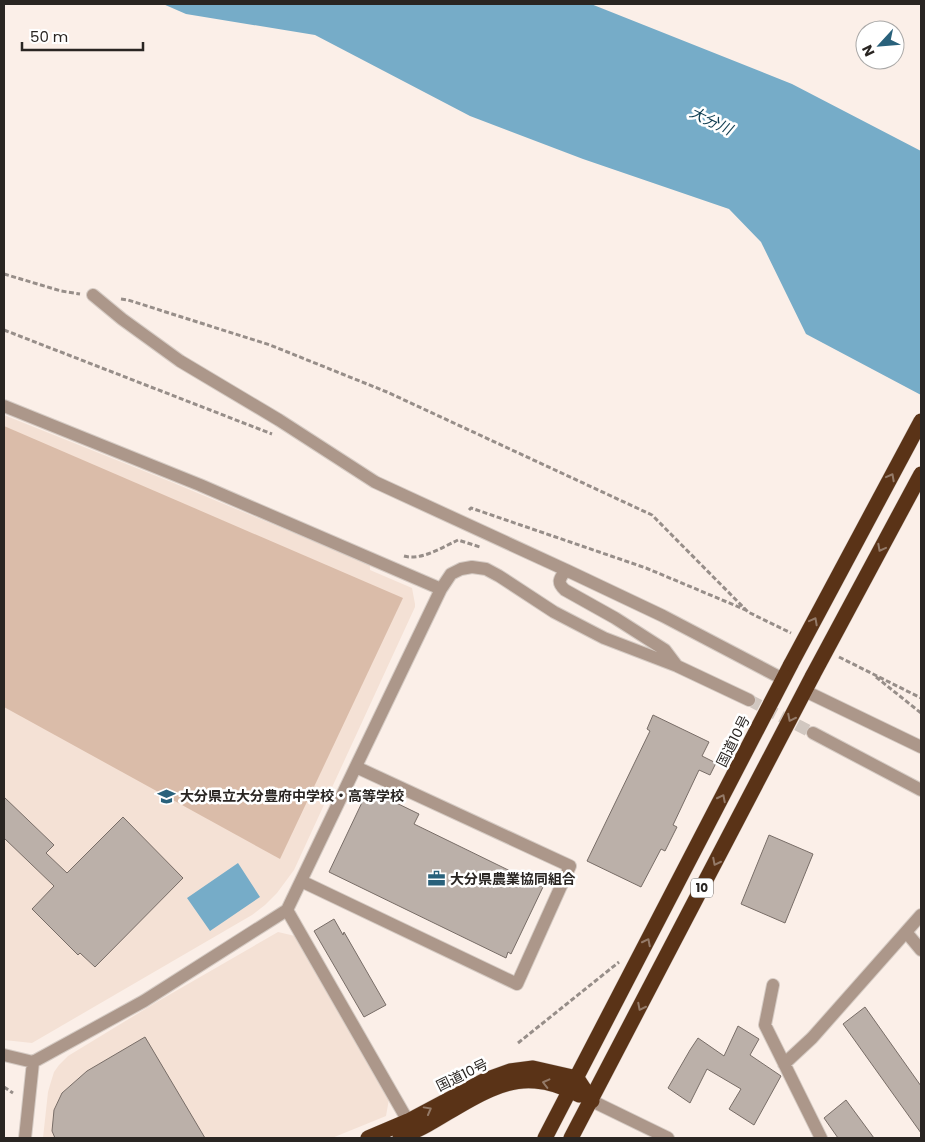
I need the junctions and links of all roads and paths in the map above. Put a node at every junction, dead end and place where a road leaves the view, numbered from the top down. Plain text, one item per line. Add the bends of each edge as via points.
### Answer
1 (4, 274) edge
2 (93, 295) joint
3 (119, 299) dead end
4 (4, 330) edge
5 (4, 406) edge
6 (921, 421) edge
7 (279, 437) dead end
8 (921, 474) edge
9 (459, 520) junction
10 (483, 549) dead end
11 (399, 554) dead end
12 (566, 570) junction
13 (441, 589) junction
14 (748, 612) junction
15 (792, 633) dead end
16 (835, 655) dead end
17 (678, 666) junction
18 (869, 672) junction
19 (783, 679) junction
20 (805, 690) junction
21 (921, 698) edge
22 (749, 700) tunnel mouth
23 (921, 713) edge
24 (813, 733) tunnel mouth
25 (921, 747) edge
26 (356, 767) junction
27 (921, 790) edge
28 (301, 881) junction
29 (287, 910) junction
30 (921, 915) edge
31 (906, 932) junction
32 (921, 950) edge
33 (626, 957) dead end
34 (773, 985) dead end
35 (518, 1043) dead end
36 (4, 1055) edge
37 (34, 1062) junction
38 (784, 1064) junction
39 (573, 1084) junction
40 (4, 1087) edge
41 (13, 1093) dead end
42 (592, 1101) junction
43 (408, 1121) junction
44 (25, 1138) edge
45 (368, 1138) edge
46 (400, 1138) edge
47 (545, 1138) edge
48 (572, 1138) edge
49 (668, 1138) edge
50 (821, 1138) edge

1 - 2 path via 61,291
2 - 9 street via 180,361 375,482
3 - 14 path via 270,345 387,392 652,514
4 - 7 path
5 - 13 street via 200,485
19 -> 6 highway, 国道10号 / 10, bridge
8 -> 20 highway, 10, bridge
9 - 12 street
9 - 14 path via 471,508 646,568
10 - 11 path via 458,540 419,558
12 - 17 street via 560,579 560,587 665,650
12 - 19 street
13 - 17 street via 451,574 461,569 486,569 554,612 604,638
13 - 26 street
14 - 15 path
16 - 18 path
17 - 22 street
18 - 21 path
18 - 23 path
39 -> 19 highway, 国道10号 / 10
20 - 25 street
20 -> 42 highway, 10
24 - 27 street
26 - 28 street
26 - 28 street via 570,866 518,984
28 - 29 street
29 - 37 street via 144,1001
29 - 43 street
30 - 31 street
31 - 32 street
31 - 38 street via 812,1038
33 - 35 path
34 - 38 street via 764,1024
36 - 37 street
37 - 44 street
38 - 50 street
39 - 42 highway, 国道10号
43 -> 39 highway, 国道10号 via 477,1084 510,1071 533,1068
39 -> 46 highway, 国道10号 via 534,1080 506,1084
39 - 47 highway
40 - 41 path
42 - 48 highway
42 - 49 street
43 - 45 highway, 国道10号

